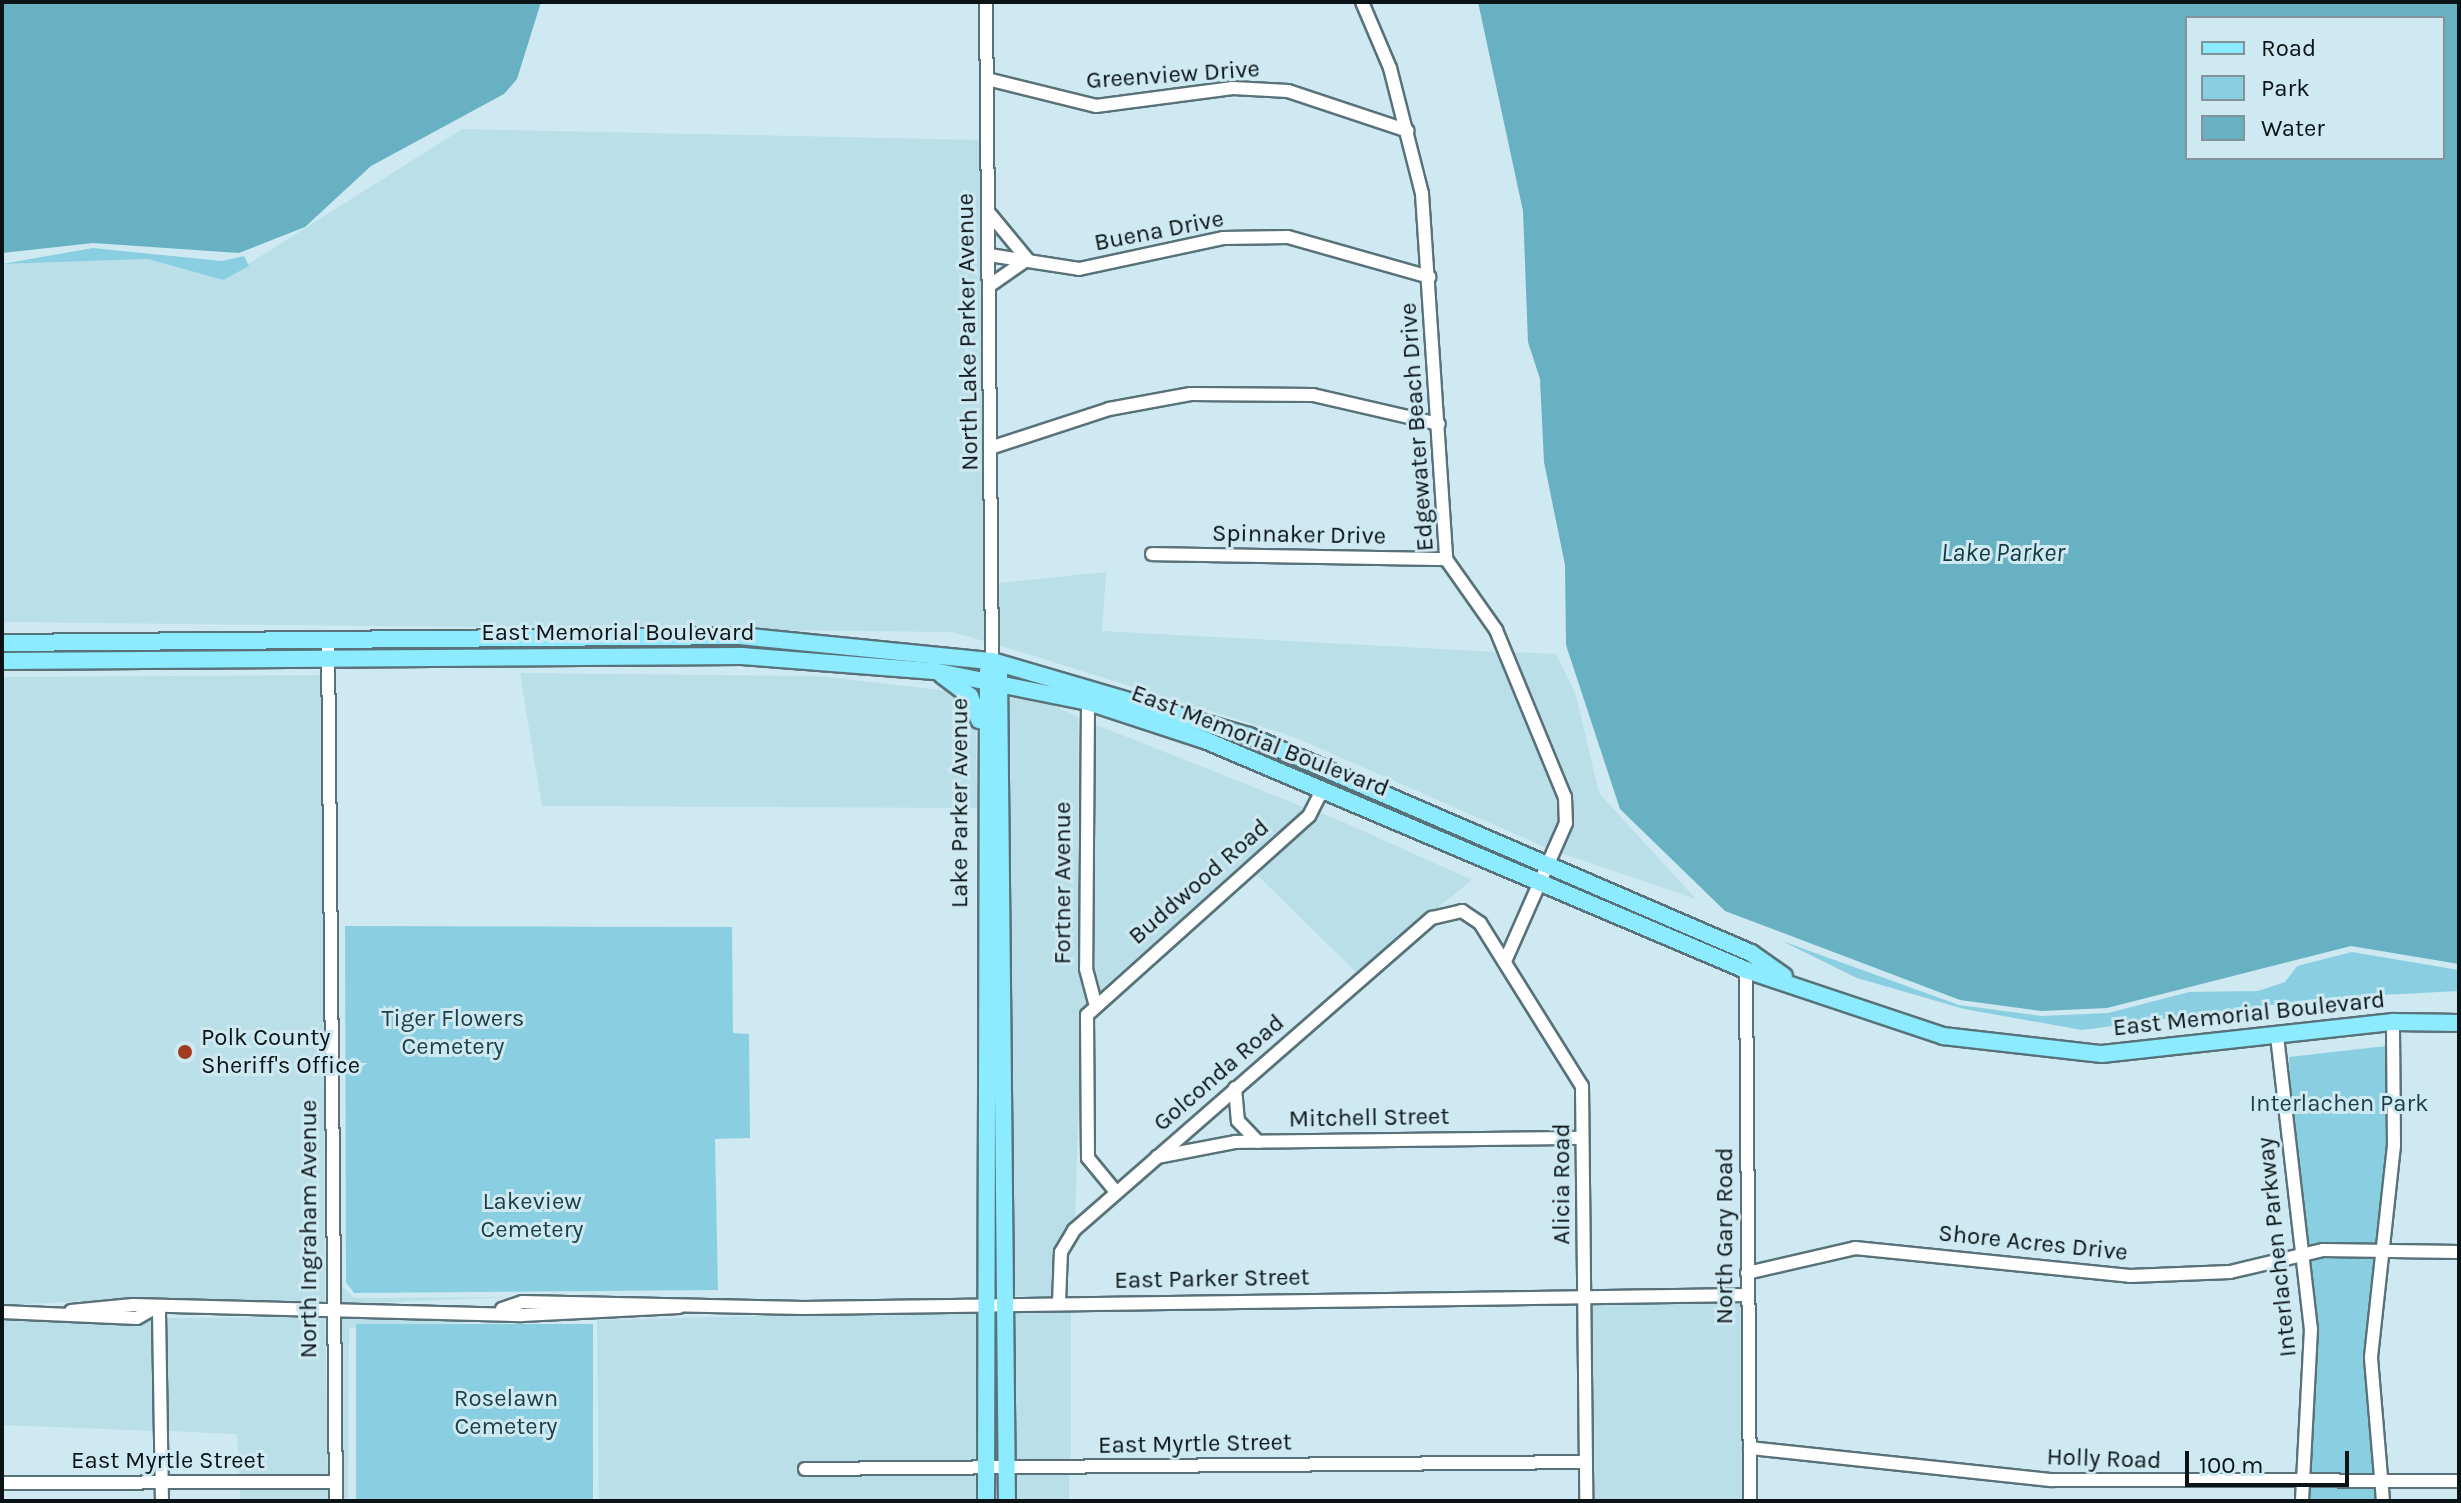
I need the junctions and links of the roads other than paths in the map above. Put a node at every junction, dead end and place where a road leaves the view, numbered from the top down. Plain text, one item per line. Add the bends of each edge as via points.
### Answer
1 (986, 2) edge
2 (1362, 2) edge
3 (987, 79) junction
4 (1408, 131) junction
5 (987, 208) junction
6 (989, 255) junction
7 (1028, 260) junction
8 (1429, 277) junction
9 (989, 286) junction
10 (1439, 424) junction
11 (993, 447) junction
12 (1152, 554) dead end
13 (1446, 559) junction
14 (647, 636) junction
15 (328, 640) junction
16 (97, 641) junction
17 (2, 643) edge
18 (602, 657) junction
19 (328, 659) junction
20 (2, 661) edge
21 (30, 661) junction
22 (992, 661) junction
23 (934, 671) junction
24 (985, 678) junction
25 (1004, 682) junction
26 (1088, 702) junction
27 (982, 731) junction
28 (1323, 788) junction
29 (1547, 863) junction
30 (1538, 880) junction
31 (1457, 911) joint
32 (1505, 961) junction
33 (1746, 970) junction
34 (1785, 977) junction
35 (1095, 1002) junction
36 (2393, 1022) junction
37 (2459, 1023) edge
38 (2277, 1036) junction
39 (1235, 1088) junction
40 (1582, 1138) junction
41 (1258, 1142) junction
42 (1157, 1157) junction
43 (1116, 1192) junction
44 (2380, 1251) junction
45 (2459, 1252) edge
46 (2304, 1254) junction
47 (1747, 1273) junction
48 (1747, 1295) junction
49 (1584, 1297) junction
50 (985, 1302) junction
51 (1006, 1302) junction
52 (1059, 1303) junction
53 (331, 1311) junction
54 (2, 1312) edge
55 (154, 1312) junction
56 (1750, 1448) junction
57 (1585, 1462) junction
58 (805, 1469) dead end
59 (985, 1469) junction
60 (1007, 1469) junction
61 (2459, 1481) edge
62 (162, 1482) junction
63 (334, 1482) junction
64 (2305, 1482) junction
65 (2380, 1482) junction
66 (2, 1483) edge
67 (162, 1501) edge
68 (334, 1501) edge
69 (986, 1501) edge
70 (1007, 1501) edge
71 (1586, 1501) edge
72 (1750, 1501) edge
73 (2302, 1501) edge
74 (2383, 1501) edge

1 - 3 street, North Lake Parker Avenue
2 - 4 street, Edgewater Beach Drive
3 - 4 street, Greenview Drive via 1096,106 1218,90 1288,91
3 - 5 street, North Lake Parker Avenue
4 - 8 street, Edgewater Beach Drive
5 - 6 street, North Lake Parker Avenue
5 - 7 street via 1005,240
6 - 7 street, Buena Drive
6 - 9 street, North Lake Parker Avenue
7 - 8 street, Buena Drive via 1098,267 1223,238 1265,236 1338,246
7 - 9 street
8 - 10 street, Edgewater Beach Drive
9 - 11 street, North Lake Parker Avenue
10 - 11 street via 1313,395 1191,394 1109,409
10 - 13 street, Edgewater Beach Drive
11 - 22 street, North Lake Parker Avenue
12 - 13 street, Spinnaker Drive
13 - 29 street, Edgewater Beach Drive via 1496,630 1565,797 1566,823
14 - 15 main road, East Memorial Boulevard
14 - 18 main road
14 - 22 main road, East Memorial Boulevard via 842,641
15 - 16 main road, East Memorial Boulevard
15 - 19 street, North Ingraham Avenue
16 - 17 main road, East Memorial Boulevard
16 - 21 main road via 49,649
18 - 19 main road, East Memorial Boulevard
18 - 23 main road, East Memorial Boulevard via 770,657
19 - 21 main road, East Memorial Boulevard
19 - 53 street, North Ingraham Avenue
20 - 21 main road, East Memorial Boulevard
22 - 24 main road, Lake Parker Avenue
22 - 25 main road, Lake Parker Avenue
22 - 29 main road, East Memorial Boulevard via 1209,721
23 - 24 main road, East Memorial Boulevard
23 - 27 main road via 970,696
24 - 25 main road, East Memorial Boulevard
24 - 27 main road, Lake Parker Avenue
25 - 26 main road, East Memorial Boulevard
25 - 51 main road, Lake Parker Avenue
26 - 28 main road, East Memorial Boulevard
26 - 35 street, Fortner Avenue via 1086,969
27 - 50 main road, Lake Parker Avenue
28 - 30 main road, East Memorial Boulevard
28 - 35 street, Buddwood Road via 1309,816
29 - 30 street, Edgewater Beach Drive
29 - 34 main road, East Memorial Boulevard via 1751,953
30 - 32 street, Edgewater Beach Drive
30 - 33 main road, East Memorial Boulevard
31 - 32 street, Alicia Road via 1480,923
31 - 39 street, Golconda Road via 1432,918
32 - 40 street, Alicia Road via 1575,1071
33 - 34 main road, East Memorial Boulevard
33 - 47 street, North Gary Road
34 - 38 main road, East Memorial Boulevard via 1899,1024 2019,1050 2148,1052
35 - 43 street, Fortner Avenue via 1086,1027 1087,1153
36 - 37 main road, East Memorial Boulevard
36 - 38 main road, East Memorial Boulevard
36 - 44 street via 2394,1145
38 - 46 street, Interlachen Parkway
39 - 41 street via 1238,1121
39 - 42 street, Golconda Road
40 - 41 street, Mitchell Street
40 - 49 street, Alicia Road
41 - 42 street, Mitchell Street
42 - 43 street, Golconda Road
43 - 52 street, Golconda Road via 1066,1240
44 - 45 street, Shore Acres Drive
44 - 46 street, Shore Acres Drive
44 - 65 street via 2371,1357
46 - 47 street, Shore Acres Drive via 2230,1272 2130,1276 1855,1248
46 - 64 street, Interlachen Parkway via 2312,1376
47 - 48 street, North Gary Road
48 - 49 street, East Parker Street
48 - 56 street, North Gary Road
49 - 52 street, East Parker Street
49 - 57 street, Alicia Road
50 - 51 street, East Parker Street
50 - 53 street, East Parker Street via 679,1307 662,1301 522,1302 502,1309
50 - 59 main road, Lake Parker Avenue
51 - 52 street, East Parker Street
51 - 60 main road, Lake Parker Avenue
53 - 55 street, East Parker Street
53 - 63 street, North Ingraham Avenue
54 - 55 street, East Parker Street via 133,1305
55 - 62 street
56 - 64 street, Holly Road via 2051,1480
56 - 72 street, North Gary Road
57 - 60 street, East Myrtle Street
57 - 71 street, Alicia Road
58 - 59 street, East Myrtle Street
59 - 60 street, East Myrtle Street
59 - 69 main road, Lake Parker Avenue
60 - 70 main road, Lake Parker Avenue
61 - 65 street, Holly Road
62 - 63 street, East Myrtle Street
62 - 66 street, East Myrtle Street
62 - 67 street
63 - 68 street, North Ingraham Avenue
64 - 65 street, Holly Road
64 - 73 street, Interlachen Parkway
65 - 74 street

